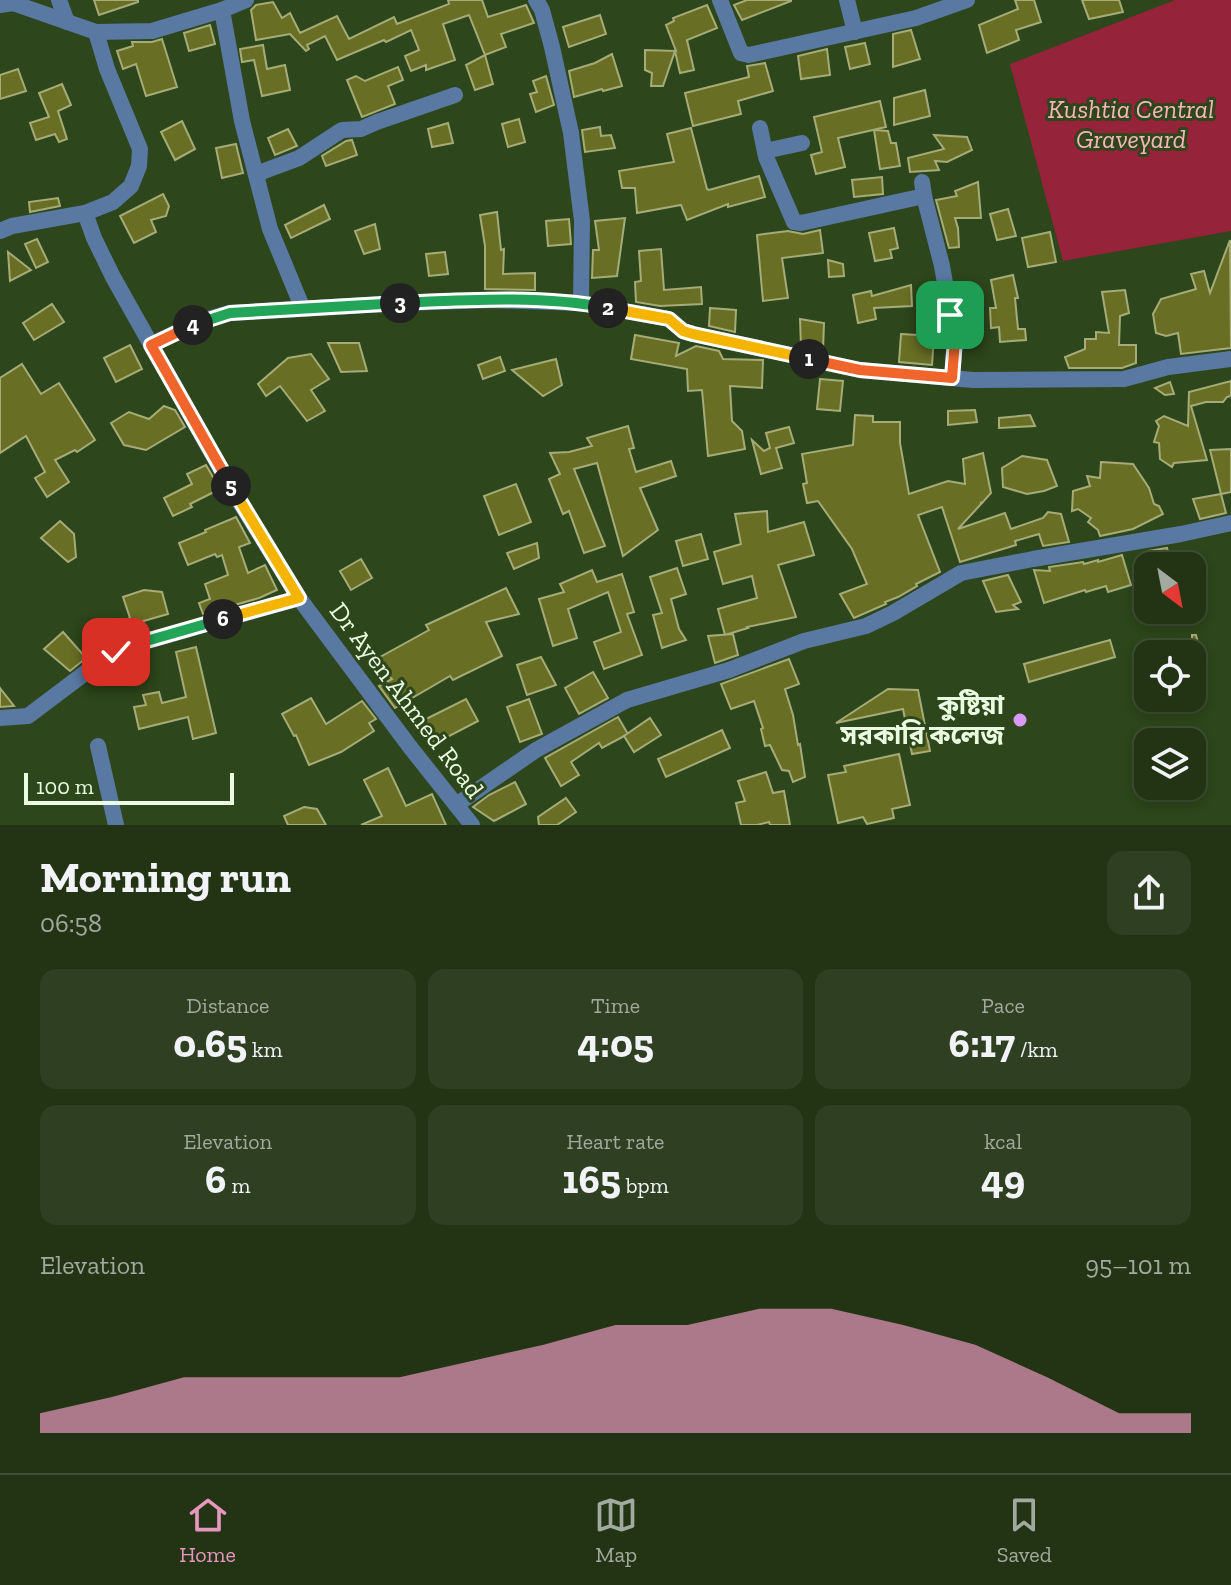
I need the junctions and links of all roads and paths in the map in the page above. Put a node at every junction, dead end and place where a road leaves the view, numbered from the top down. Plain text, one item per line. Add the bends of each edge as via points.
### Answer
1 (59, 0) edge
2 (246, 0) edge
3 (536, 0) edge
4 (720, 0) edge
5 (847, 0) edge
6 (967, 0) edge
7 (0, 5) edge
8 (222, 10) junction
9 (67, 22) junction
10 (96, 32) junction
11 (855, 32) junction
12 (455, 95) dead end
13 (760, 128) dead end
14 (802, 143) dead end
15 (765, 151) junction
16 (256, 174) junction
17 (85, 213) junction
18 (0, 231) edge
19 (581, 303) junction
20 (303, 309) junction
21 (151, 345) junction
22 (1231, 359) edge
23 (952, 378) junction
24 (1231, 523) edge
25 (299, 598) junction
26 (0, 718) edge
27 (98, 746) dead end
28 (456, 805) junction
29 (116, 825) edge
30 (472, 825) edge

1 - 9 street
2 - 8 street
3 - 19 street via 571,133 582,221
4 - 11 street via 741,53 749,55
5 - 11 street
6 - 11 street
7 - 9 street via 13,3
8 - 10 street via 152,31
8 - 16 street
9 - 10 street
10 - 17 street via 140,149 139,166 131,186 113,202
12 - 16 street via 361,129 342,130 299,158
13 - 15 street
14 - 15 street
15 - 23 street via 794,222 923,189 955,340
16 - 20 street via 270,229
17 - 18 street
17 - 21 street, Dr Ayen Ahmed Road
19 - 20 street via 490,300
19 - 23 street via 669,319 693,334 860,370
20 - 21 street via 230,313
21 - 25 street, Dr Ayen Ahmed Road
22 - 23 street via 1124,379
24 - 28 street via 961,573 866,626 804,641 627,700 536,750
25 - 26 street via 116,652 28,716
25 - 28 street, Dr Ayen Ahmed Road
27 - 29 street
28 - 30 street, Dr Ayen Ahmed Road

